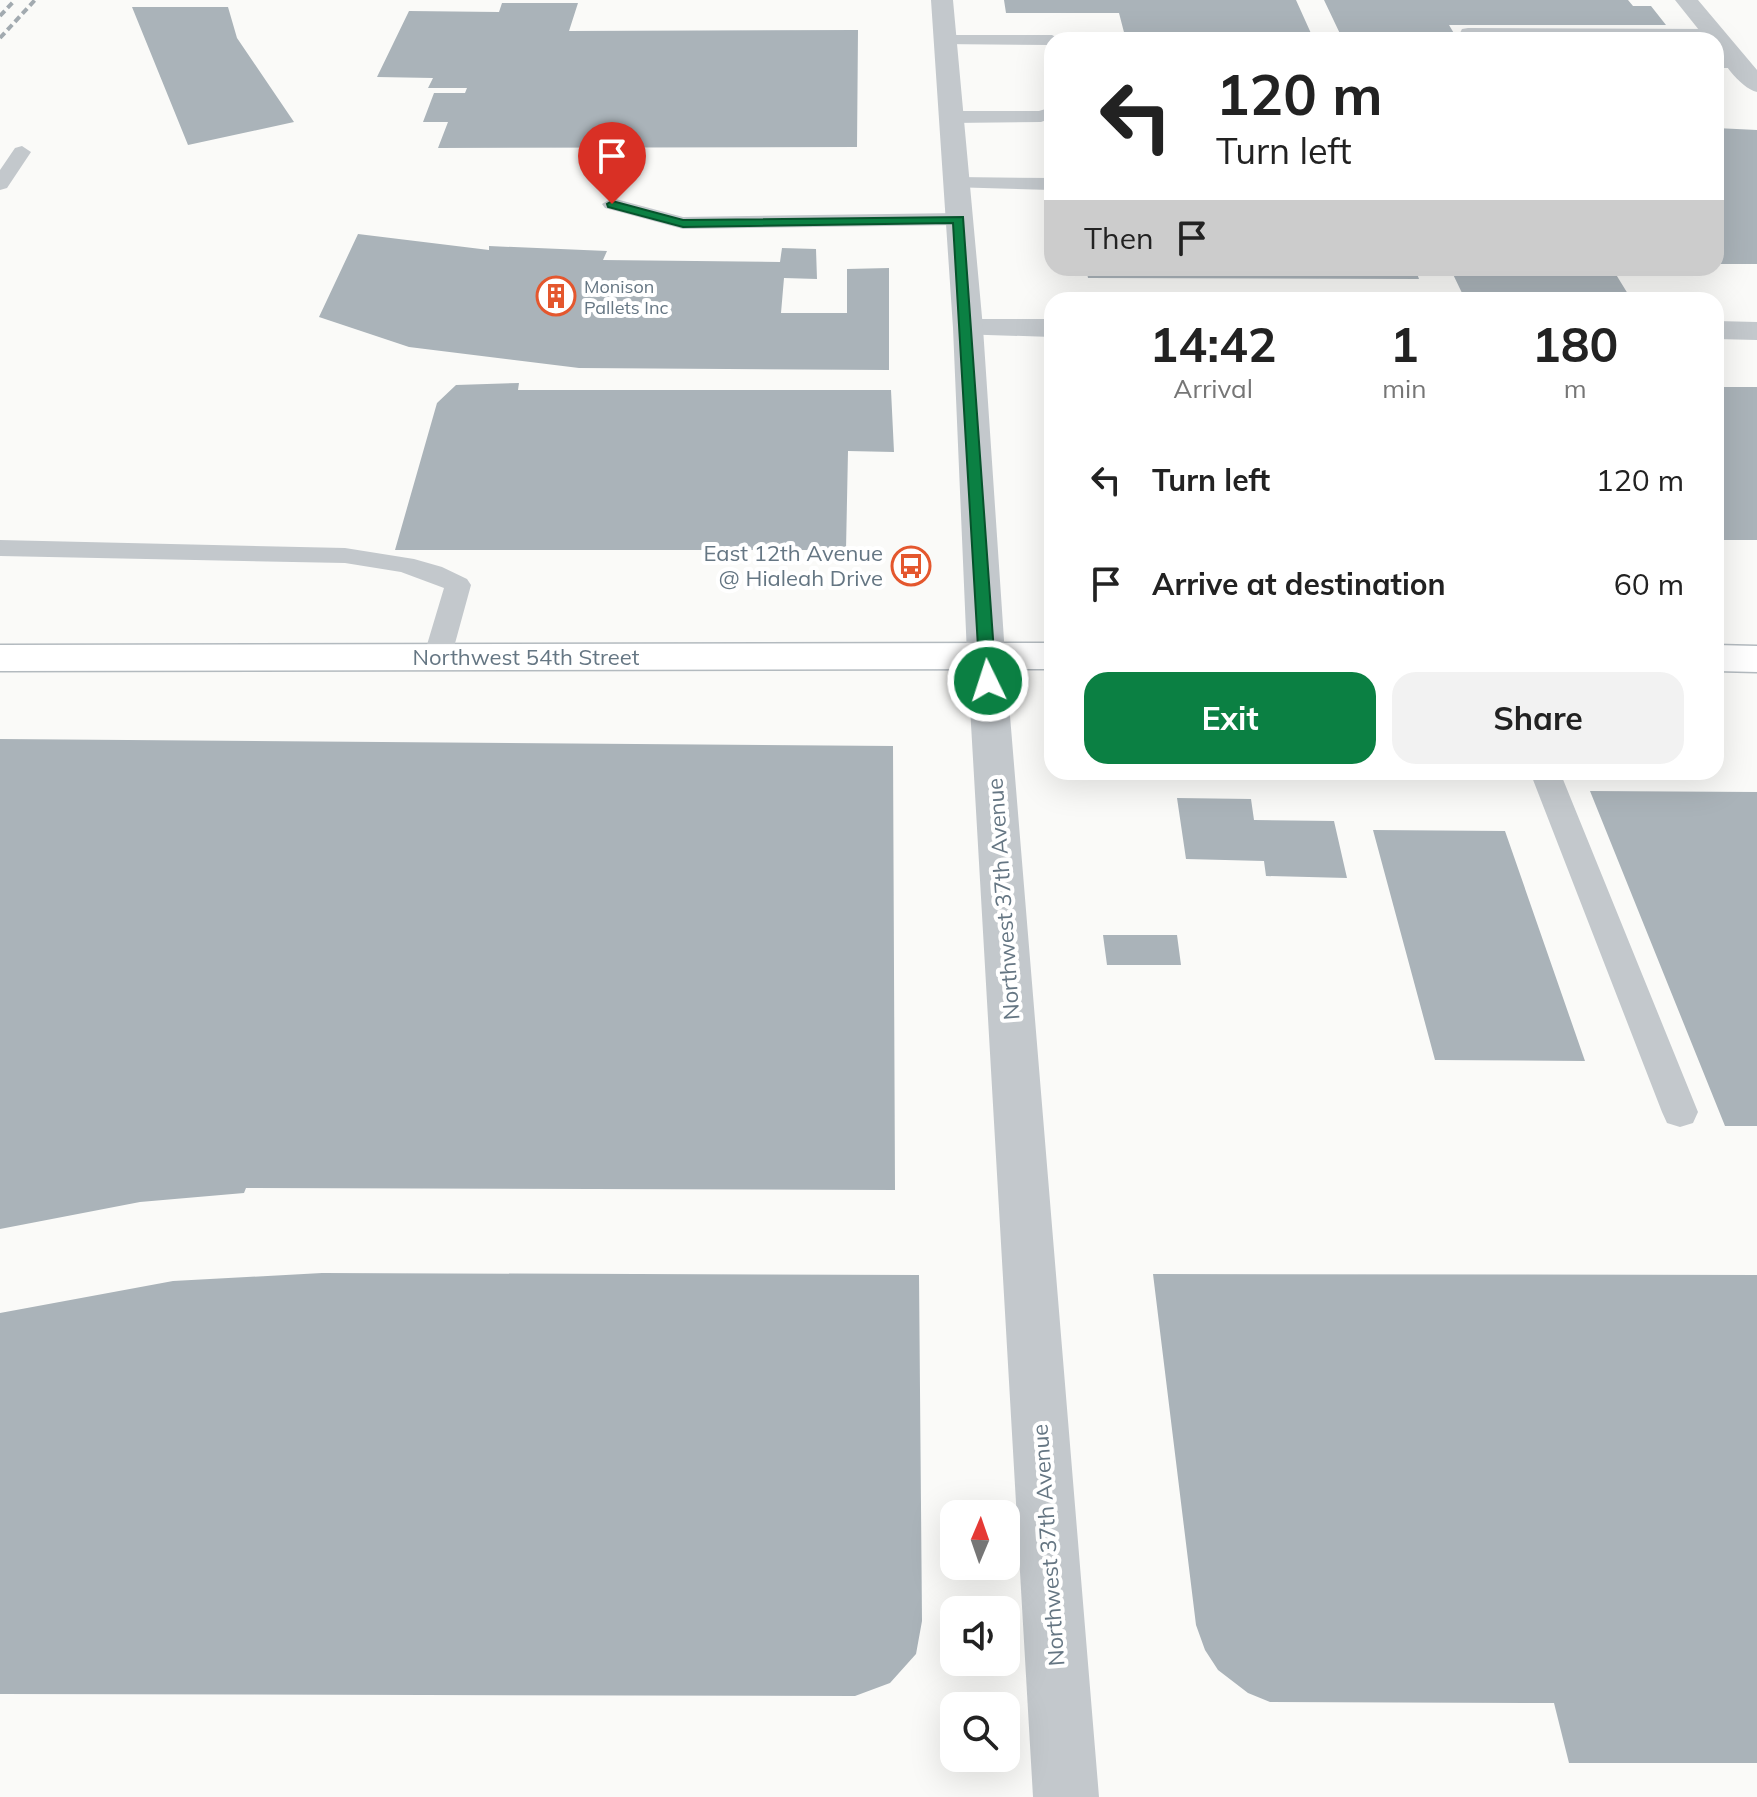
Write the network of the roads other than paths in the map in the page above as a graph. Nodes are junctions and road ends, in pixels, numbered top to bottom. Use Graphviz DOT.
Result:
graph roads {
  1 [pos="942,0"];
  2 [pos="1686,0"];
  3 [pos="1712,32"];
  4 [pos="945,40"];
  5 [pos="1044,40"];
  6 [pos="1728,63"];
  7 [pos="1757,85"];
  8 [pos="1044,115"];
  9 [pos="951,117"];
  10 [pos="22,152"];
  11 [pos="956,183"];
  12 [pos="0,184"];
  13 [pos="1044,184"];
  14 [pos="612,204"];
  15 [pos="959,219"];
  16 [pos="968,328"];
  17 [pos="1044,328"];
  18 [pos="1724,330"];
  19 [pos="1757,331"];
  20 [pos="0,548"];
  21 [pos="986,655"];
  22 [pos="1044,656"];
  23 [pos="0,658"];
  24 [pos="437,658"];
  25 [pos="1724,658"];
  26 [pos="1757,659"];
  27 [pos="1548,780"];
  28 [pos="1680,1112"];
  29 [pos="1066,1797"];
  1 -- 4 [label="street, Northwest 37th Avenue"];
  2 -- 3 [label="street"];
  4 -- 5 [label="lane"];
  4 -- 9 [label="street, Northwest 37th Avenue"];
  6 -- 7 [label="street"];
  8 -- 9 [label="lane"];
  9 -- 11 [label="street, Northwest 37th Avenue"];
  10 -- 12 [label="lane"];
  11 -- 13 [label="lane"];
  11 -- 15 [label="street, Northwest 37th Avenue"];
  14 -- 15 [label="lane"];
  15 -- 16 [label="street, Northwest 37th Avenue"];
  16 -- 17 [label="street"];
  16 -- 21 [label="street, Northwest 37th Avenue"];
  18 -- 19 [label="street"];
  20 -- 24 [label="lane"];
  21 -- 22 [label="main road, Northwest 54th Street"];
  21 -- 24 [label="main road, Northwest 54th Street"];
  21 -- 29 [label="street, Northwest 37th Avenue"];
  23 -- 24 [label="main road, Northwest 54th Street"];
  25 -- 26 [label="main road"];
  27 -- 28 [label="lane"];
}
